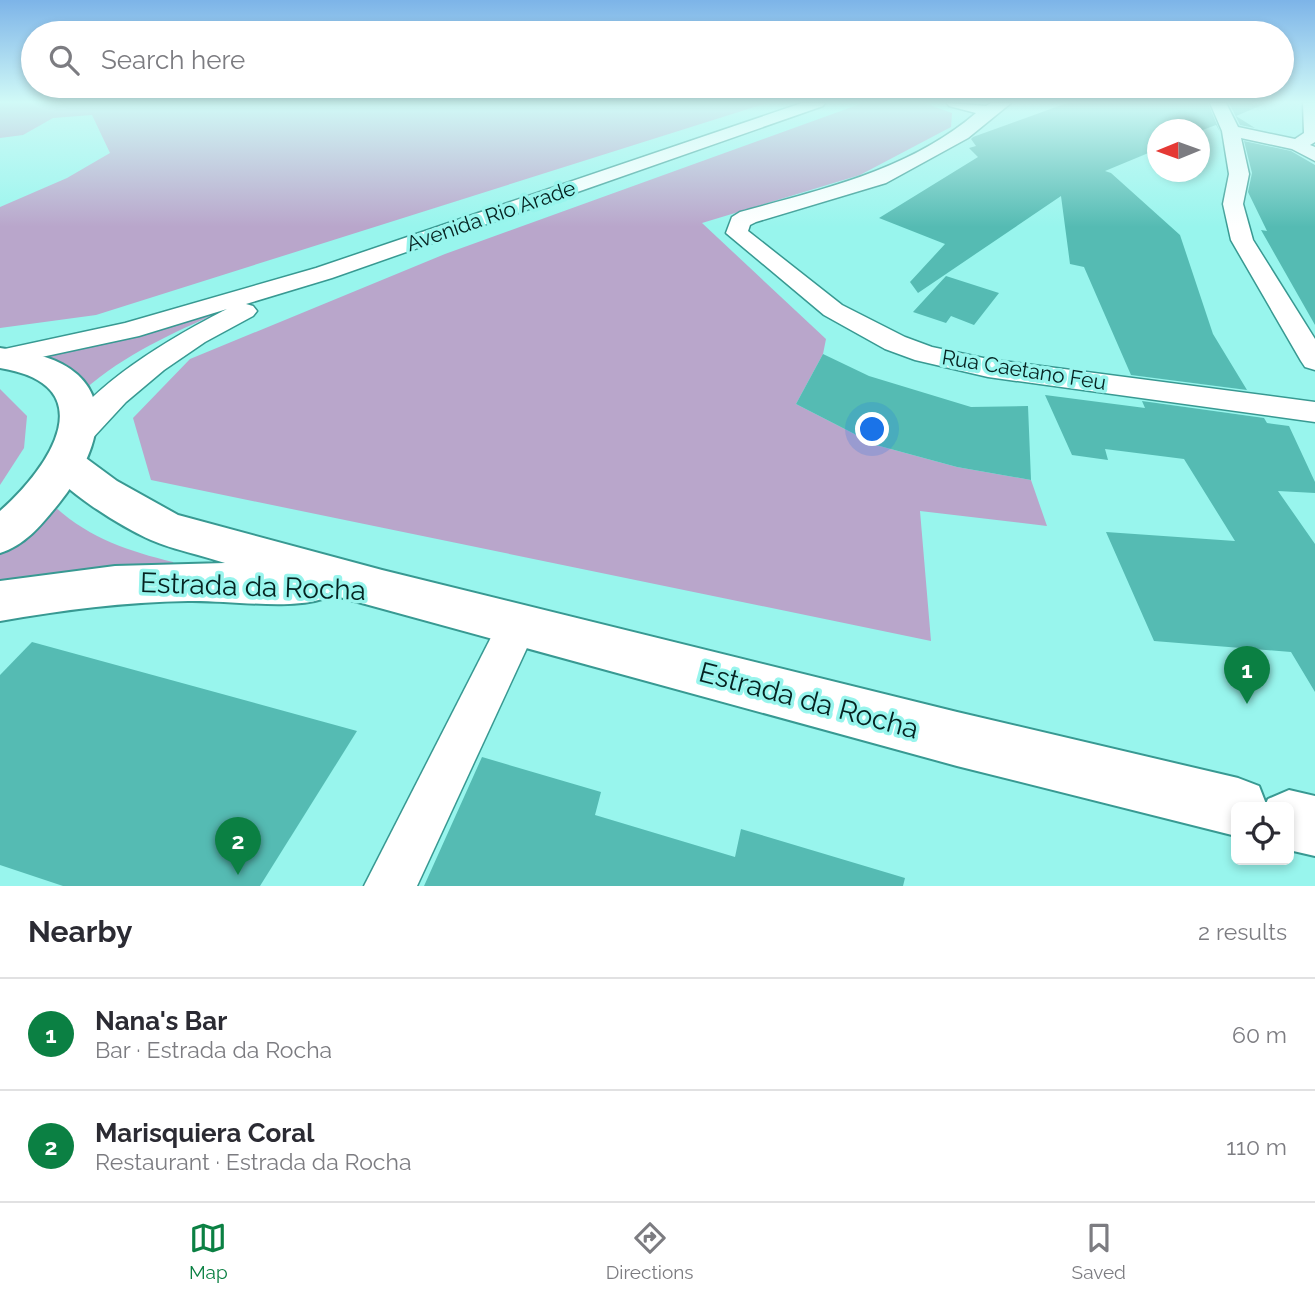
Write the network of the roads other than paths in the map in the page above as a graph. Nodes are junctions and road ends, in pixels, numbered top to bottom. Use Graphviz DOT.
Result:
graph roads {
  1 [pos="697,144"];
  2 [pos="943,144"];
  3 [pos="1233,144"];
  4 [pos="1295,144"];
  5 [pos="1298,145"];
  6 [pos="1315,155"];
  7 [pos="324,273"];
  8 [pos="0,358"];
  9 [pos="1315,361"];
  10 [pos="1315,411"];
  11 [pos="72,449"];
  12 [pos="0,536"];
  13 [pos="382,590"];
  14 [pos="0,601"];
  15 [pos="518,624"];
  16 [pos="1231,805"];
  17 [pos="1294,821"];
  18 [pos="1315,826"];
  19 [pos="390,886"];
  1 -- 7 [label="street, Avenida Rio Arade"];
  2 -- 10 [label="street, Rua Caetano Feu"];
  3 -- 9 [label="street"];
  4 -- 5 [label="street"];
  5 -- 6 [label="street"];
  7 -- 8 [label="street"];
  7 -- 11 [label="street"];
  8 -- 11 [label="street"];
  11 -- 12 [label="street"];
  11 -- 13 [label="street, Estrada da Rocha"];
  13 -- 14 [label="street, Estrada da Rocha"];
  13 -- 15 [label="street, Estrada da Rocha"];
  15 -- 16 [label="street, Estrada da Rocha"];
  15 -- 19 [label="street"];
  17 -- 18 [label="street"];
}
